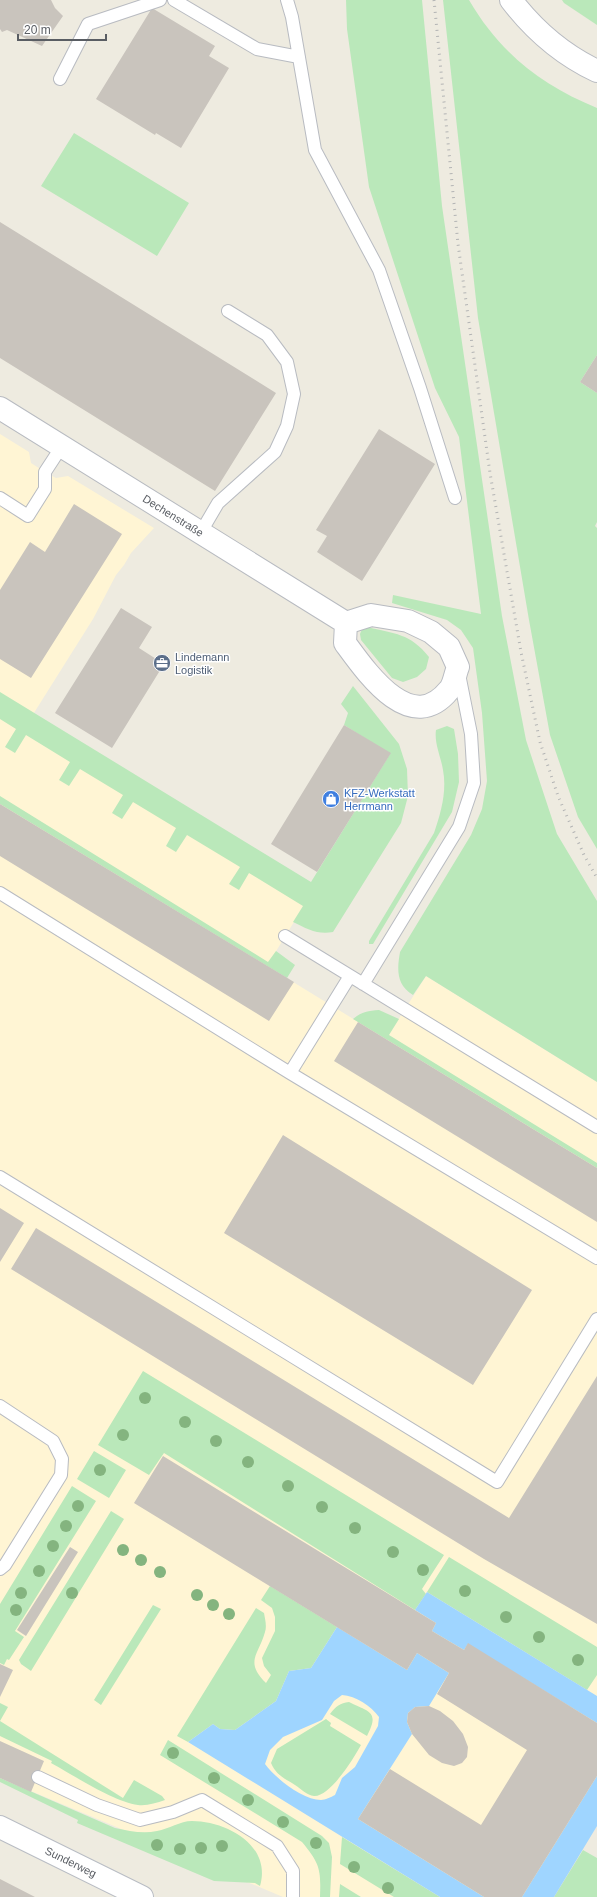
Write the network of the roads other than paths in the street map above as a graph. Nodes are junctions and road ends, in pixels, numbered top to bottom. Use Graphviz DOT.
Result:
graph roads {
  1 [pos="160,0"];
  2 [pos="174,0"];
  3 [pos="287,0"];
  4 [pos="511,0"];
  5 [pos="299,57"];
  6 [pos="597,71"];
  7 [pos="60,79"];
  8 [pos="228,311"];
  9 [pos="0,408"];
  10 [pos="62,446"];
  11 [pos="0,498"];
  12 [pos="455,498"];
  13 [pos="202,532"];
  14 [pos="346,623"];
  15 [pos="458,667"];
  16 [pos="0,893"];
  17 [pos="285,936"];
  18 [pos="350,976"];
  19 [pos="363,984"];
  20 [pos="290,1073"];
  21 [pos="597,1127"];
  22 [pos="0,1177"];
  23 [pos="597,1258"];
  24 [pos="597,1319"];
  25 [pos="0,1406"];
  26 [pos="0,1569"];
  27 [pos="38,1777"];
  28 [pos="0,1827"];
  29 [pos="142,1897"];
  30 [pos="293,1897"];
  1 -- 7 [label="lane"];
  2 -- 5 [label="lane"];
  3 -- 5 [label="lane"];
  4 -- 6 [label="street"];
  5 -- 12 [label="lane"];
  8 -- 13 [label="lane"];
  9 -- 10 [label="street, Dechenstraße"];
  10 -- 11 [label="lane"];
  10 -- 13 [label="street, Dechenstraße"];
  13 -- 14 [label="street, Dechenstraße"];
  14 -- 15 [label="street"];
  14 -- 15 [label="street"];
  15 -- 19 [label="lane"];
  16 -- 20 [label="lane"];
  17 -- 18 [label="lane"];
  18 -- 19 [label="lane"];
  18 -- 20 [label="lane"];
  19 -- 21 [label="lane"];
  20 -- 23 [label="lane"];
  22 -- 24 [label="lane"];
  25 -- 26 [label="lane"];
  27 -- 30 [label="lane"];
  28 -- 29 [label="street, Sunderweg"];
}
